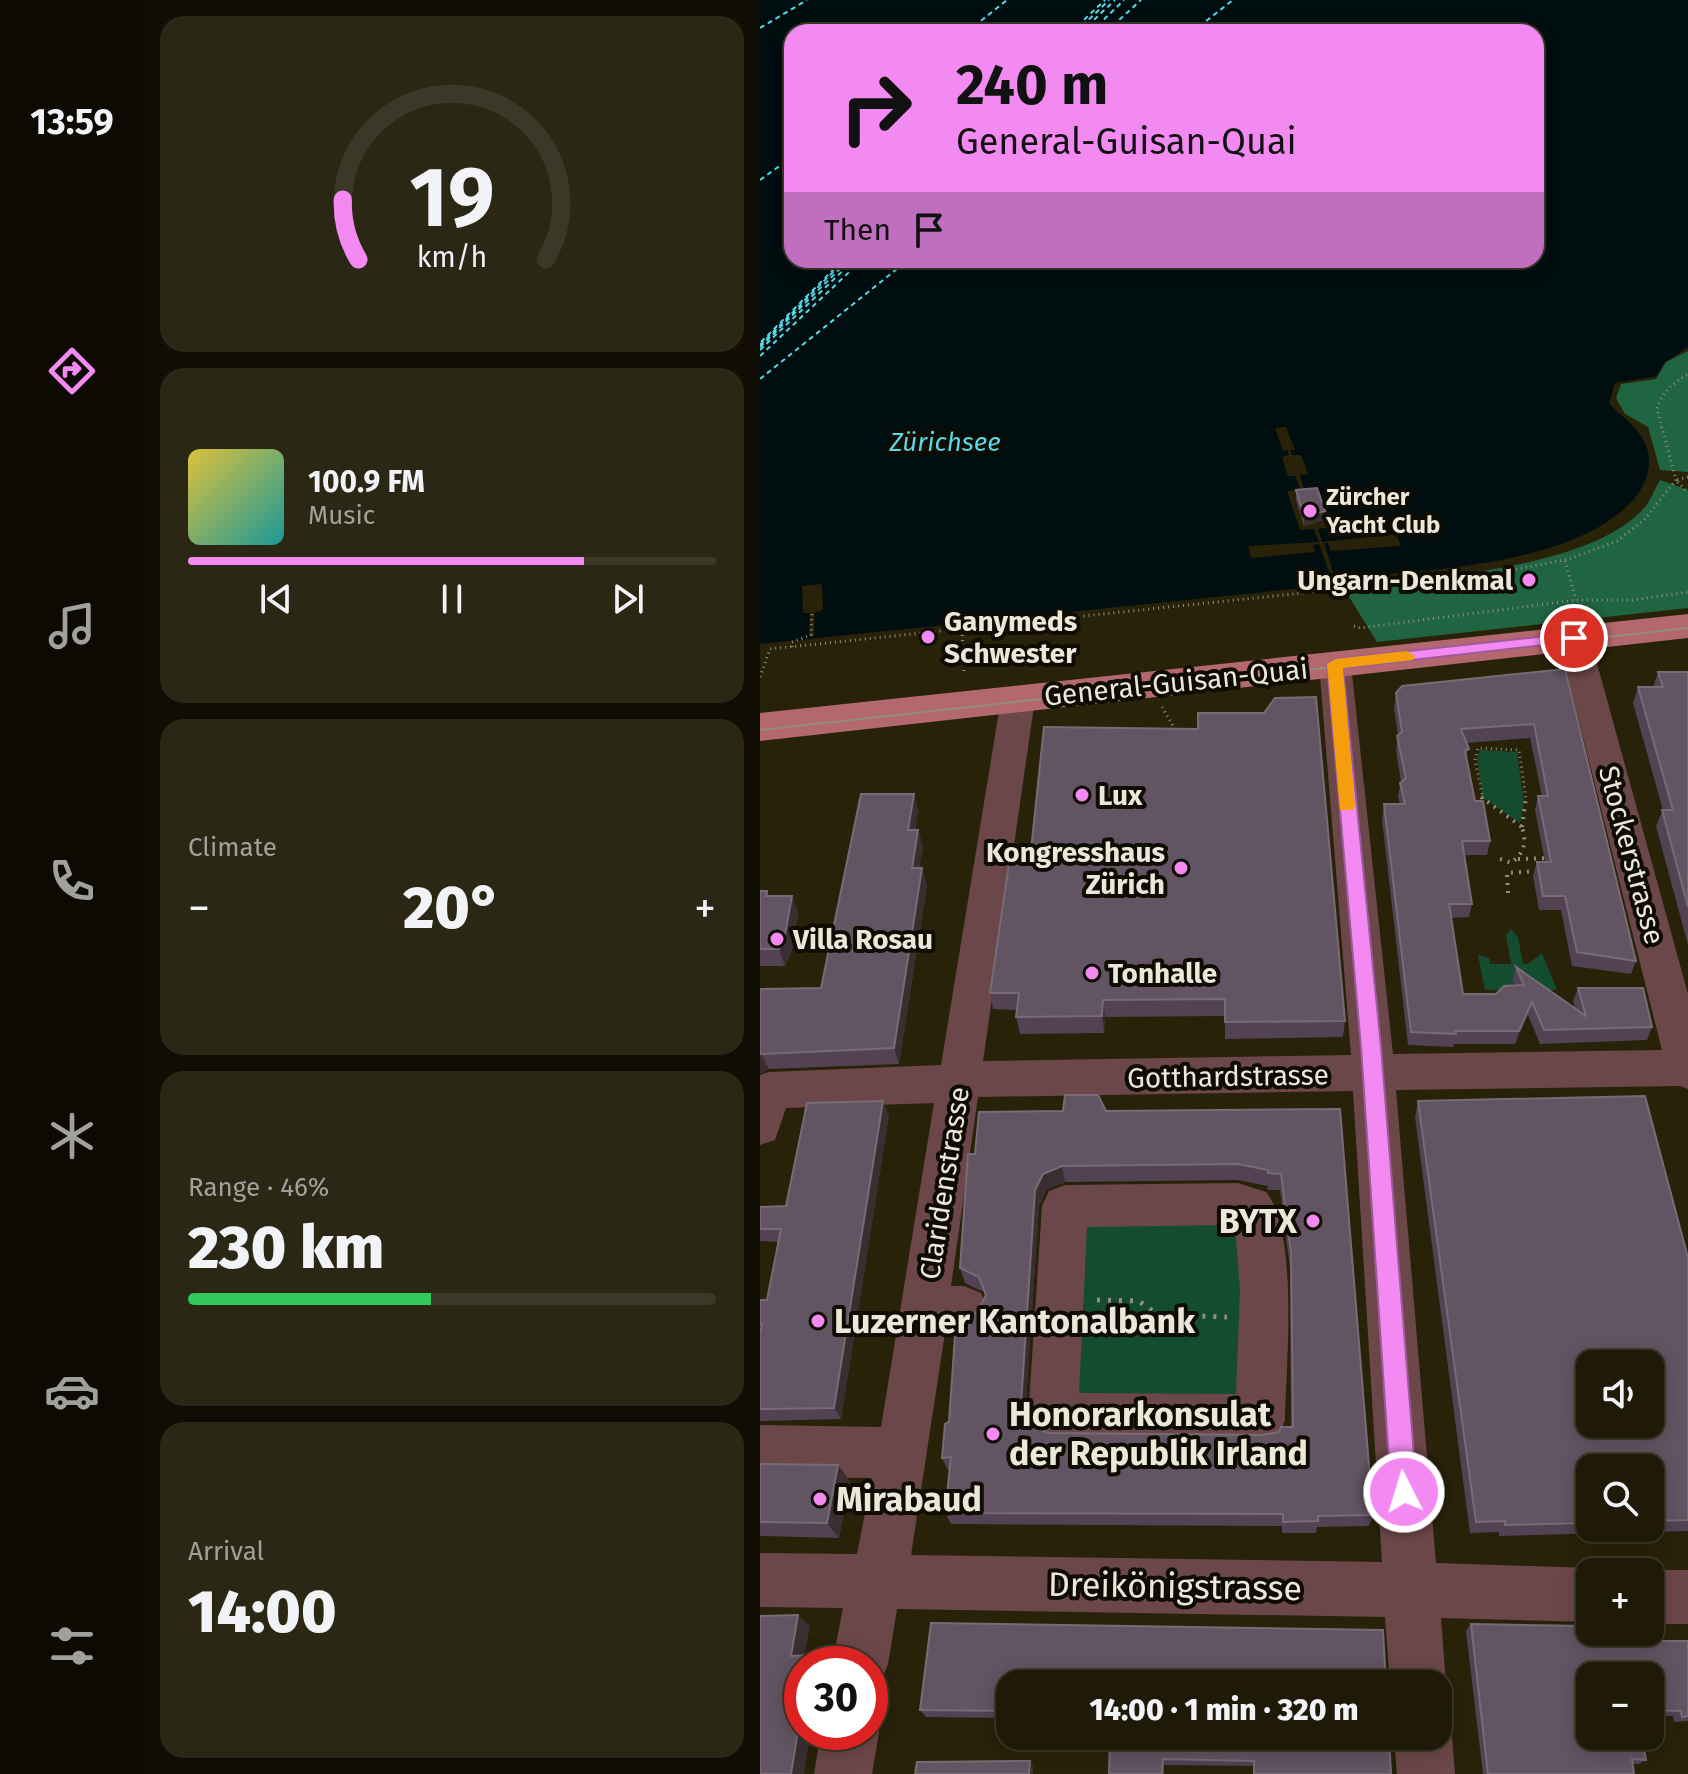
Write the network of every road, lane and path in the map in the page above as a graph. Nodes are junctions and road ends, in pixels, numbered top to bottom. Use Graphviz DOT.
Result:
graph roads {
  1 [pos="1688,374"];
  2 [pos="1688,477"];
  3 [pos="1676,480"];
  4 [pos="1688,493"];
  5 [pos="1565,561"];
  6 [pos="1688,592"];
  7 [pos="1576,600"];
  8 [pos="812,612"];
  9 [pos="1354,626"];
  10 [pos="1688,626"];
  11 [pos="962,630"];
  12 [pos="1574,638"];
  13 [pos="792,647"];
  14 [pos="1335,664"];
  15 [pos="964,671"];
  16 [pos="760,677"];
  17 [pos="1018,699"];
  18 [pos="1167,715"];
  19 [pos="760,727"];
  20 [pos="1177,734"];
  21 [pos="1522,827"];
  22 [pos="1560,857"];
  23 [pos="1500,859"];
  24 [pos="1518,859"];
  25 [pos="1549,871"];
  26 [pos="1508,893"];
  27 [pos="1688,1069"];
  28 [pos="1372,1073"];
  29 [pos="961,1080"];
  30 [pos="760,1126"];
  31 [pos="1054,1305"];
  32 [pos="1262,1318"];
  33 [pos="760,1451"];
  34 [pos="903,1453"];
  35 [pos="760,1580"];
  36 [pos="878,1581"];
  37 [pos="1411,1591"];
  38 [pos="1576,1595"];
  39 [pos="1664,1597"];
  40 [pos="1688,1597"];
  41 [pos="864,1646"];
  42 [pos="1417,1670"];
  43 [pos="847,1750"];
  44 [pos="1424,1750"];
  45 [pos="843,1774"];
  46 [pos="1426,1774"];
  1 -- 3 [label="path"];
  2 -- 3 [label="path"];
  3 -- 4 [label="path"];
  3 -- 5 [label="path"];
  5 -- 7 [label="path"];
  5 -- 11 [label="path"];
  6 -- 7 [label="path"];
  7 -- 9 [label="path"];
  8 -- 13 [label="path"];
  10 -- 12 [label="main road, General-Guisan-Quai"];
  11 -- 13 [label="path"];
  11 -- 15 [label="path"];
  12 -- 14 [label="main road, General-Guisan-Quai"];
  12 -- 27 [label="street, Stockerstrasse"];
  13 -- 16 [label="path"];
  14 -- 17 [label="main road, General-Guisan-Quai"];
  14 -- 28 [label="street"];
  17 -- 19 [label="main road, General-Guisan-Quai"];
  17 -- 29 [label="street, Claridenstrasse"];
  18 -- 20 [label="path"];
  21 -- 21 [label="path"];
  21 -- 24 [label="path"];
  22 -- 24 [label="path"];
  23 -- 24 [label="path"];
  25 -- 26 [label="path"];
  27 -- 28 [label="street, Gotthardstrasse"];
  28 -- 29 [label="street, Gotthardstrasse"];
  28 -- 37 [label="street"];
  29 -- 30 [label="street, Gotthardstrasse"];
  29 -- 34 [label="street, Claridenstrasse"];
  31 -- 32 [label="path"];
  31 -- 32 [label="street"];
  31 -- 32 [label="street"];
  33 -- 34 [label="street"];
  34 -- 36 [label="street, Claridenstrasse"];
  35 -- 36 [label="street, Dreikönigstrasse"];
  36 -- 37 [label="street, Dreikönigstrasse"];
  36 -- 41 [label="street, Claridenstrasse"];
  37 -- 38 [label="street, Dreikönigstrasse"];
  37 -- 42 [label="street"];
  39 -- 40 [label="street"];
  43 -- 45 [label="street"];
  44 -- 46 [label="street"];
}
